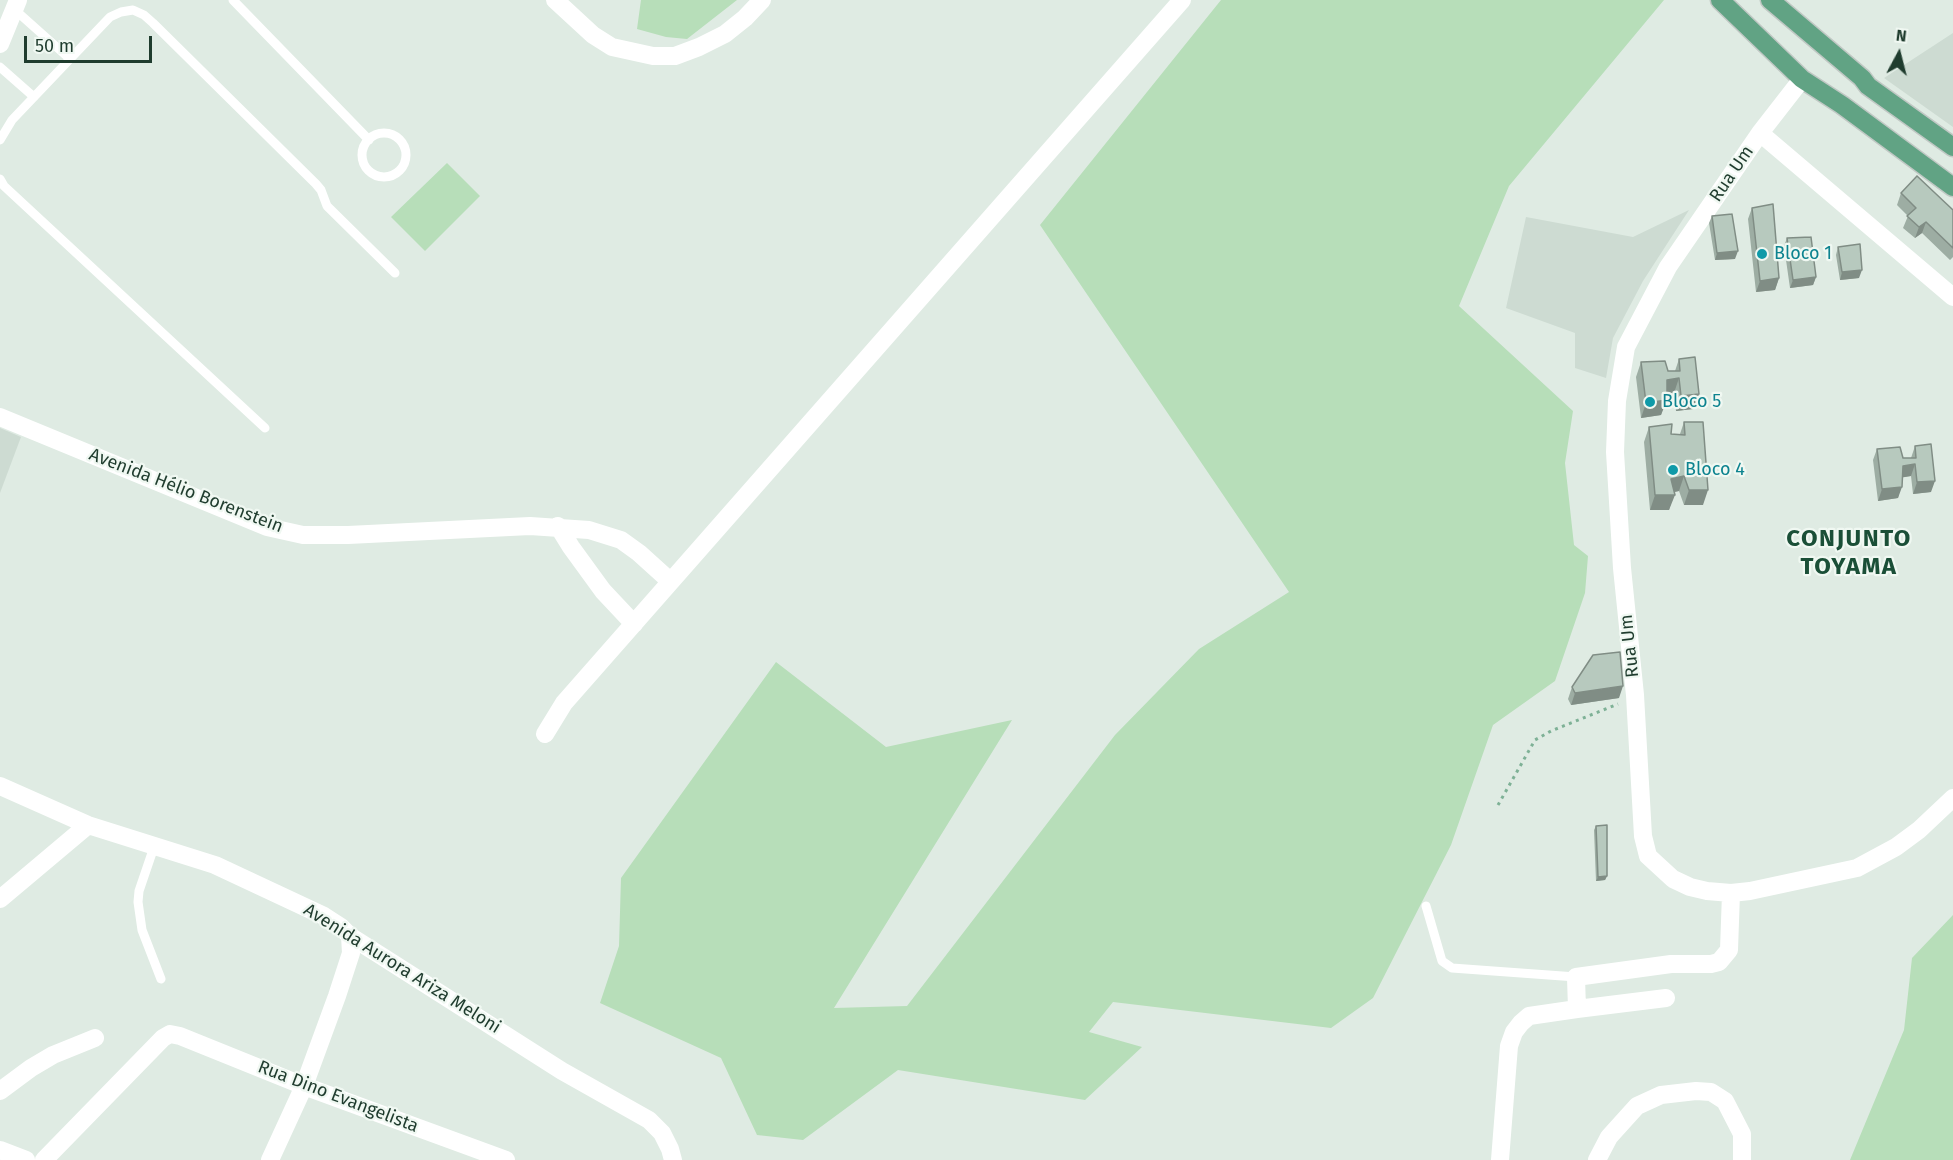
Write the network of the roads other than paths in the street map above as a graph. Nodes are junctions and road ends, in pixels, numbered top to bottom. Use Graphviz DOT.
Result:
graph roads {
  1 [pos="233,0"];
  2 [pos="555,0"];
  3 [pos="762,0"];
  4 [pos="1182,0"];
  5 [pos="1719,0"];
  6 [pos="1770,0"];
  7 [pos="16,4"];
  8 [pos="0,43"];
  9 [pos="70,59"];
  10 [pos="0,67"];
  11 [pos="1802,79"];
  12 [pos="34,97"];
  13 [pos="1760,133"];
  14 [pos="0,140"];
  15 [pos="369,140"];
  16 [pos="1953,147"];
  17 [pos="0,179"];
  18 [pos="1953,187"];
  19 [pos="395,273"];
  20 [pos="1953,297"];
  21 [pos="0,417"];
  22 [pos="265,428"];
  23 [pos="558,526"];
  24 [pos="670,581"];
  25 [pos="634,624"];
  26 [pos="545,734"];
  27 [pos="0,786"];
  28 [pos="1953,798"];
  29 [pos="88,825"];
  30 [pos="154,847"];
  31 [pos="1731,893"];
  32 [pos="0,899"];
  33 [pos="1426,906"];
  34 [pos="350,936"];
  35 [pos="1576,976"];
  36 [pos="161,979"];
  37 [pos="1666,998"];
  38 [pos="1577,1009"];
  39 [pos="95,1038"];
  40 [pos="304,1086"];
  41 [pos="0,1091"];
  42 [pos="0,1150"];
  43 [pos="26,1160"];
  44 [pos="44,1160"];
  45 [pos="270,1160"];
  46 [pos="506,1160"];
  47 [pos="672,1160"];
  48 [pos="1500,1160"];
  49 [pos="1597,1160"];
  50 [pos="1742,1160"];
  1 -- 15 [label="lane"];
  2 -- 3 [label="street"];
  4 -- 24 [label="street"];
  5 -- 11 [label="main road"];
  6 -- 16 [label="main road"];
  7 -- 8 [label="street"];
  7 -- 9 [label="lane"];
  9 -- 12 [label="lane"];
  9 -- 19 [label="lane"];
  10 -- 12 [label="lane"];
  11 -- 13 [label="street, Rua Um"];
  11 -- 18 [label="main road"];
  12 -- 14 [label="lane"];
  13 -- 20 [label="street, Rua Um"];
  13 -- 31 [label="street, Rua Um"];
  15 -- 15 [label="lane"];
  17 -- 22 [label="lane"];
  21 -- 23 [label="street, Avenida Hélio Borenstein"];
  23 -- 24 [label="street, Avenida Hélio Borenstein"];
  23 -- 25 [label="street"];
  24 -- 25 [label="street"];
  25 -- 26 [label="street"];
  27 -- 29 [label="street, Avenida Aurora Ariza Meloni"];
  28 -- 31 [label="street, Rua Um"];
  29 -- 30 [label="street, Avenida Aurora Ariza Meloni"];
  29 -- 32 [label="street"];
  30 -- 34 [label="street, Avenida Aurora Ariza Meloni"];
  30 -- 36 [label="lane"];
  31 -- 35 [label="street"];
  33 -- 35 [label="lane"];
  34 -- 40 [label="street"];
  34 -- 47 [label="street, Avenida Aurora Ariza Meloni"];
  35 -- 38 [label="street"];
  37 -- 38 [label="street"];
  38 -- 48 [label="street"];
  39 -- 41 [label="street"];
  40 -- 44 [label="street, Rua Dino Evangelista"];
  40 -- 45 [label="street"];
  40 -- 46 [label="street, Rua Dino Evangelista"];
  42 -- 43 [label="street"];
  49 -- 50 [label="street"];
}
